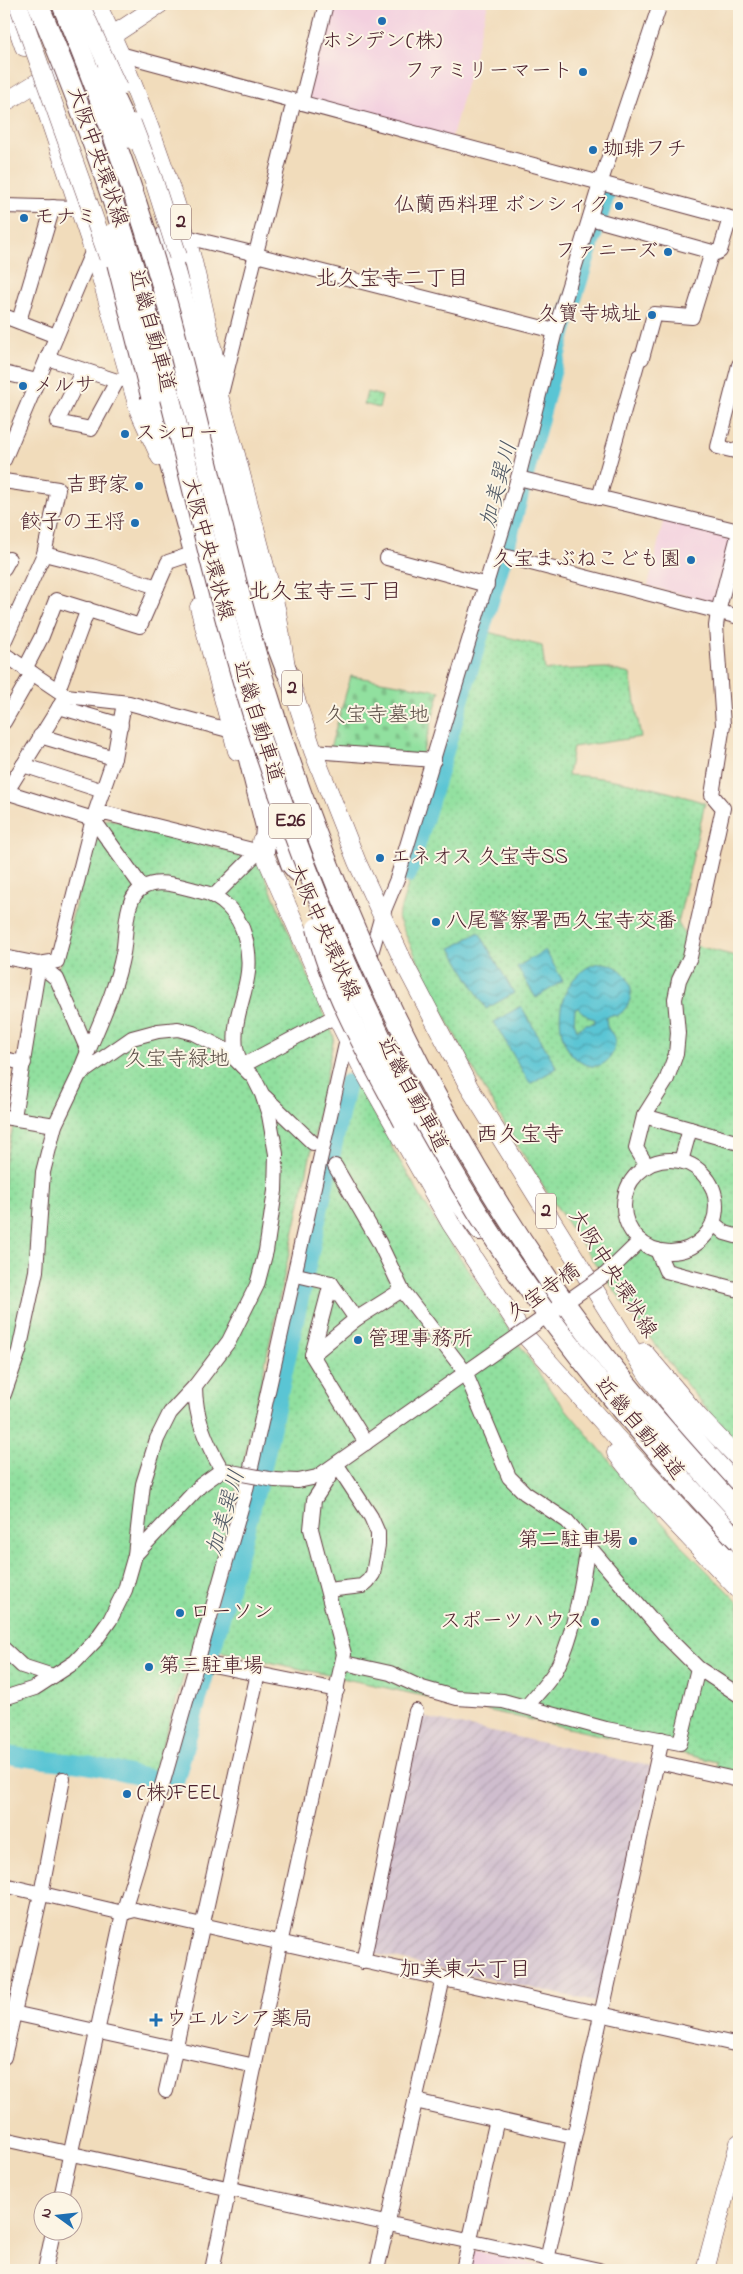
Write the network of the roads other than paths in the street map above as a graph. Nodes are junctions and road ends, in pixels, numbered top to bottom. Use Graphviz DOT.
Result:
graph roads {
  1 [pos="8,4"];
  2 [pos="18,4"];
  3 [pos="38,4"];
  4 [pos="62,4"];
  5 [pos="68,4"];
  6 [pos="80,4"];
  7 [pos="160,4"];
  8 [pos="326,4"];
  9 [pos="660,4"];
  10 [pos="101,7"];
  11 [pos="113,36"];
  12 [pos="55,44"];
  13 [pos="120,54"];
  14 [pos="37,82"];
  15 [pos="294,100"];
  16 [pos="4,103"];
  17 [pos="600,184"];
  18 [pos="4,206"];
  19 [pos="53,207"];
  20 [pos="79,208"];
  21 [pos="596,219"];
  22 [pos="734,221"];
  23 [pos="186,237"];
  24 [pos="94,250"];
  25 [pos="712,252"];
  26 [pos="256,254"];
  27 [pos="4,316"];
  28 [pos="19,321"];
  29 [pos="555,331"];
  30 [pos="56,336"];
  31 [pos="47,358"];
  32 [pos="739,369"];
  33 [pos="83,370"];
  34 [pos="4,374"];
  35 [pos="124,380"];
  36 [pos="37,381"];
  37 [pos="222,390"];
  38 [pos="235,451"];
  39 [pos="739,452"];
  40 [pos="160,457"];
  41 [pos="4,460"];
  42 [pos="522,479"];
  43 [pos="4,481"];
  44 [pos="599,498"];
  45 [pos="739,532"];
  46 [pos="44,554"];
  47 [pos="501,555"];
  48 [pos="186,556"];
  49 [pos="387,558"];
  50 [pos="486,585"];
  51 [pos="157,587"];
  52 [pos="88,609"];
  53 [pos="718,612"];
  54 [pos="739,617"];
  55 [pos="4,642"];
  56 [pos="4,654"];
  57 [pos="29,671"];
  58 [pos="287,672"];
  59 [pos="228,679"];
  60 [pos="61,698"];
  61 [pos="124,703"];
  62 [pos="4,722"];
  63 [pos="121,725"];
  64 [pos="232,731"];
  65 [pos="40,736"];
  66 [pos="313,751"];
  67 [pos="114,758"];
  68 [pos="434,760"];
  69 [pos="23,765"];
  70 [pos="103,790"];
  71 [pos="5,794"];
  72 [pos="94,817"];
  73 [pos="261,853"];
  74 [pos="142,887"];
  75 [pos="214,896"];
  76 [pos="382,915"];
  77 [pos="4,957"];
  78 [pos="39,964"];
  79 [pos="328,1020"];
  80 [pos="347,1038"];
  81 [pos="88,1051"];
  82 [pos="4,1058"];
  83 [pos="24,1063"];
  84 [pos="242,1066"];
  85 [pos="79,1075"];
  86 [pos="262,1094"];
  87 [pos="11,1095"];
  88 [pos="644,1116"];
  89 [pos="9,1117"];
  90 [pos="55,1125"];
  91 [pos="690,1129"];
  92 [pos="313,1143"];
  93 [pos="739,1143"];
  94 [pos="680,1161"];
  95 [pos="335,1166"];
  96 [pos="647,1166"];
  97 [pos="713,1223"];
  98 [pos="739,1236"];
  99 [pos="640,1241"];
  100 [pos="657,1250"];
  101 [pos="300,1276"];
  102 [pos="331,1283"];
  103 [pos="402,1290"];
  104 [pos="739,1290"];
  105 [pos="538,1301"];
  106 [pos="613,1316"];
  107 [pos="356,1319"];
  108 [pos="522,1332"];
  109 [pos="312,1355"];
  110 [pos="465,1372"];
  111 [pos="195,1386"];
  112 [pos="4,1394"];
  113 [pos="366,1443"];
  114 [pos="739,1459"];
  115 [pos="337,1464"];
  116 [pos="226,1471"];
  117 [pos="739,1487"];
  118 [pos="739,1512"];
  119 [pos="739,1542"];
  120 [pos="588,1546"];
  121 [pos="135,1555"];
  122 [pos="739,1570"];
  123 [pos="328,1590"];
  124 [pos="739,1590"];
  125 [pos="4,1649"];
  126 [pos="198,1662"];
  127 [pos="698,1668"];
  128 [pos="341,1671"];
  129 [pos="258,1673"];
  130 [pos="54,1676"];
  131 [pos="337,1690"];
  132 [pos="739,1695"];
  133 [pos="4,1698"];
  134 [pos="527,1706"];
  135 [pos="416,1711"];
  136 [pos="660,1750"];
  137 [pos="63,1779"];
  138 [pos="739,1780"];
  139 [pos="4,1885"];
  140 [pos="41,1894"];
  141 [pos="124,1913"];
  142 [pos="203,1926"];
  143 [pos="280,1944"];
  144 [pos="363,1962"];
  145 [pos="443,1978"];
  146 [pos="9,2012"];
  147 [pos="602,2013"];
  148 [pos="98,2032"];
  149 [pos="739,2045"];
  150 [pos="175,2049"];
  151 [pos="4,2056"];
  152 [pos="255,2066"];
  153 [pos="166,2091"];
  154 [pos="415,2101"];
  155 [pos="497,2119"];
  156 [pos="573,2136"];
  157 [pos="4,2139"];
  158 [pos="739,2143"];
  159 [pos="70,2154"];
  160 [pos="230,2189"];
  161 [pos="62,2192"];
  162 [pos="387,2224"];
  163 [pos="51,2242"];
  164 [pos="469,2242"];
  165 [pos="546,2260"];
  166 [pos="45,2270"];
  167 [pos="212,2270"];
  168 [pos="377,2270"];
  169 [pos="463,2270"];
  170 [pos="599,2270"];
  171 [pos="705,2270"];
  1 -- 14 [label="main road"];
  2 -- 40 [label="main road, 大阪中央環状線, bridge"];
  3 -- 12 [label="highway, 近畿自動車道 / E26, bridge"];
  4 -- 118 [label="highway, 近畿自動車道 / E26, bridge"];
  5 -- 58 [label="highway, bridge"];
  6 -- 38 [label="main road, 大阪中央環状線 / 2, bridge"];
  7 -- 11 [label="main road"];
  8 -- 15 [label="street"];
  9 -- 17 [label="street"];
  10 -- 11 [label="main road, 2"];
  11 -- 13 [label="main road, 2"];
  11 -- 14 [label="main road"];
  12 -- 59 [label="highway, bridge"];
  12 -- 105 [label="highway, 近畿自動車道 / E26, bridge"];
  13 -- 15 [label="street"];
  13 -- 23 [label="main road, 2"];
  14 -- 16 [label="main road"];
  14 -- 20 [label="main road"];
  15 -- 17 [label="street"];
  15 -- 26 [label="street"];
  17 -- 21 [label="street"];
  17 -- 22 [label="street"];
  18 -- 19 [label="street"];
  19 -- 20 [label="street"];
  19 -- 28 [label="street"];
  20 -- 24 [label="main road"];
  21 -- 25 [label="street"];
  21 -- 29 [label="street"];
  22 -- 25 [label="street"];
  23 -- 26 [label="street"];
  23 -- 37 [label="main road, 2"];
  24 -- 30 [label="street"];
  24 -- 35 [label="main road"];
  25 -- 44 [label="street"];
  26 -- 29 [label="street"];
  26 -- 37 [label="street"];
  27 -- 28 [label="street"];
  28 -- 30 [label="street"];
  29 -- 42 [label="street"];
  30 -- 31 [label="street"];
  31 -- 33 [label="street"];
  31 -- 36 [label="street"];
  32 -- 39 [label="street"];
  33 -- 35 [label="street"];
  33 -- 35 [label="street"];
  34 -- 36 [label="street"];
  35 -- 40 [label="main road"];
  36 -- 41 [label="street"];
  37 -- 38 [label="main road, 2"];
  38 -- 58 [label="main road, 大阪中央環状線 / 2"];
  40 -- 48 [label="main road, 大阪中央環状線"];
  42 -- 44 [label="street"];
  42 -- 47 [label="street"];
  43 -- 46 [label="street"];
  44 -- 45 [label="street"];
  45 -- 53 [label="street"];
  46 -- 51 [label="street"];
  46 -- 55 [label="street"];
  47 -- 50 [label="street"];
  47 -- 53 [label="street"];
  48 -- 51 [label="street"];
  48 -- 64 [label="main road, 大阪中央環状線"];
  49 -- 50 [label="street"];
  50 -- 68 [label="street"];
  51 -- 52 [label="street"];
  52 -- 57 [label="street"];
  52 -- 60 [label="street"];
  53 -- 54 [label="street"];
  53 -- 88 [label="street"];
  56 -- 57 [label="street"];
  57 -- 60 [label="street"];
  57 -- 62 [label="street"];
  58 -- 66 [label="main road, 大阪中央環状線 / 2"];
  59 -- 73 [label="highway"];
  59 -- 105 [label="highway, bridge"];
  60 -- 61 [label="street"];
  60 -- 63 [label="street"];
  60 -- 65 [label="street"];
  61 -- 63 [label="street"];
  61 -- 64 [label="street"];
  63 -- 67 [label="street"];
  64 -- 73 [label="main road, 大阪中央環状線"];
  65 -- 67 [label="street"];
  65 -- 69 [label="street"];
  66 -- 68 [label="street"];
  66 -- 76 [label="main road, 大阪中央環状線 / 2"];
  67 -- 70 [label="street"];
  68 -- 76 [label="street"];
  69 -- 70 [label="street"];
  69 -- 71 [label="street"];
  70 -- 72 [label="street"];
  71 -- 72 [label="street"];
  72 -- 73 [label="street"];
  72 -- 74 [label="street"];
  72 -- 78 [label="street"];
  73 -- 75 [label="street"];
  73 -- 80 [label="main road, 大阪中央環状線"];
  74 -- 75 [label="street"];
  74 -- 81 [label="street"];
  75 -- 84 [label="street"];
  76 -- 80 [label="street"];
  76 -- 106 [label="main road, 大阪中央環状線 / 2"];
  77 -- 78 [label="street"];
  78 -- 81 [label="street"];
  78 -- 83 [label="street"];
  79 -- 84 [label="street"];
  80 -- 108 [label="main road, 大阪中央環状線"];
  80 -- 126 [label="street"];
  81 -- 85 [label="street"];
  82 -- 83 [label="street"];
  83 -- 87 [label="street"];
  84 -- 85 [label="street"];
  84 -- 86 [label="street"];
  85 -- 90 [label="street"];
  86 -- 92 [label="street"];
  86 -- 111 [label="street"];
  87 -- 89 [label="street"];
  88 -- 91 [label="street"];
  88 -- 96 [label="street"];
  89 -- 90 [label="street"];
  90 -- 112 [label="street"];
  91 -- 93 [label="street"];
  91 -- 94 [label="street"];
  94 -- 96 [label="street"];
  94 -- 97 [label="street"];
  95 -- 103 [label="street"];
  96 -- 99 [label="street"];
  97 -- 98 [label="street"];
  97 -- 100 [label="street"];
  99 -- 100 [label="street"];
  99 -- 110 [label="street, 久宝寺橋, bridge"];
  100 -- 104 [label="street"];
  101 -- 102 [label="street"];
  102 -- 107 [label="street"];
  102 -- 109 [label="street"];
  103 -- 107 [label="street"];
  103 -- 110 [label="street"];
  105 -- 119 [label="highway, 近畿自動車道 / E26, bridge"];
  106 -- 114 [label="main road, 2"];
  106 -- 117 [label="main road, 大阪中央環状線 / 2"];
  107 -- 109 [label="street"];
  108 -- 122 [label="main road, 大阪中央環状線"];
  108 -- 124 [label="main road"];
  109 -- 113 [label="street"];
  110 -- 113 [label="street, 久宝寺橋"];
  110 -- 120 [label="street"];
  111 -- 116 [label="street"];
  111 -- 121 [label="street"];
  113 -- 115 [label="street, 久宝寺橋"];
  115 -- 116 [label="street, 久宝寺橋, bridge"];
  115 -- 123 [label="street"];
  115 -- 123 [label="street"];
  116 -- 121 [label="street"];
  120 -- 127 [label="street"];
  120 -- 134 [label="street"];
  121 -- 130 [label="street"];
  123 -- 128 [label="street"];
  125 -- 130 [label="street"];
  126 -- 129 [label="street"];
  126 -- 141 [label="street"];
  127 -- 132 [label="street"];
  127 -- 136 [label="street"];
  128 -- 131 [label="street"];
  128 -- 134 [label="street"];
  129 -- 131 [label="street"];
  129 -- 142 [label="street"];
  130 -- 133 [label="street"];
  131 -- 143 [label="street"];
  134 -- 136 [label="street"];
  135 -- 144 [label="street"];
  136 -- 138 [label="street"];
  136 -- 147 [label="street"];
  137 -- 140 [label="street"];
  139 -- 140 [label="street"];
  140 -- 141 [label="street"];
  140 -- 146 [label="street"];
  141 -- 142 [label="street"];
  141 -- 148 [label="street"];
  142 -- 143 [label="street"];
  142 -- 150 [label="street"];
  143 -- 144 [label="street"];
  143 -- 152 [label="street"];
  144 -- 145 [label="street"];
  145 -- 147 [label="street"];
  145 -- 154 [label="street"];
  146 -- 148 [label="street"];
  146 -- 151 [label="street"];
  147 -- 149 [label="street"];
  147 -- 156 [label="street"];
  148 -- 150 [label="street"];
  148 -- 159 [label="street"];
  150 -- 152 [label="street"];
  150 -- 153 [label="street"];
  152 -- 160 [label="street"];
  154 -- 155 [label="street"];
  154 -- 162 [label="street"];
  155 -- 156 [label="street"];
  155 -- 164 [label="street"];
  156 -- 165 [label="street"];
  157 -- 159 [label="street"];
  158 -- 171 [label="main road"];
  159 -- 160 [label="street"];
  159 -- 161 [label="street"];
  160 -- 162 [label="street"];
  160 -- 167 [label="street"];
  162 -- 164 [label="street"];
  162 -- 168 [label="street"];
  163 -- 166 [label="street"];
  164 -- 165 [label="street"];
  164 -- 169 [label="street"];
  165 -- 170 [label="street"];
}
